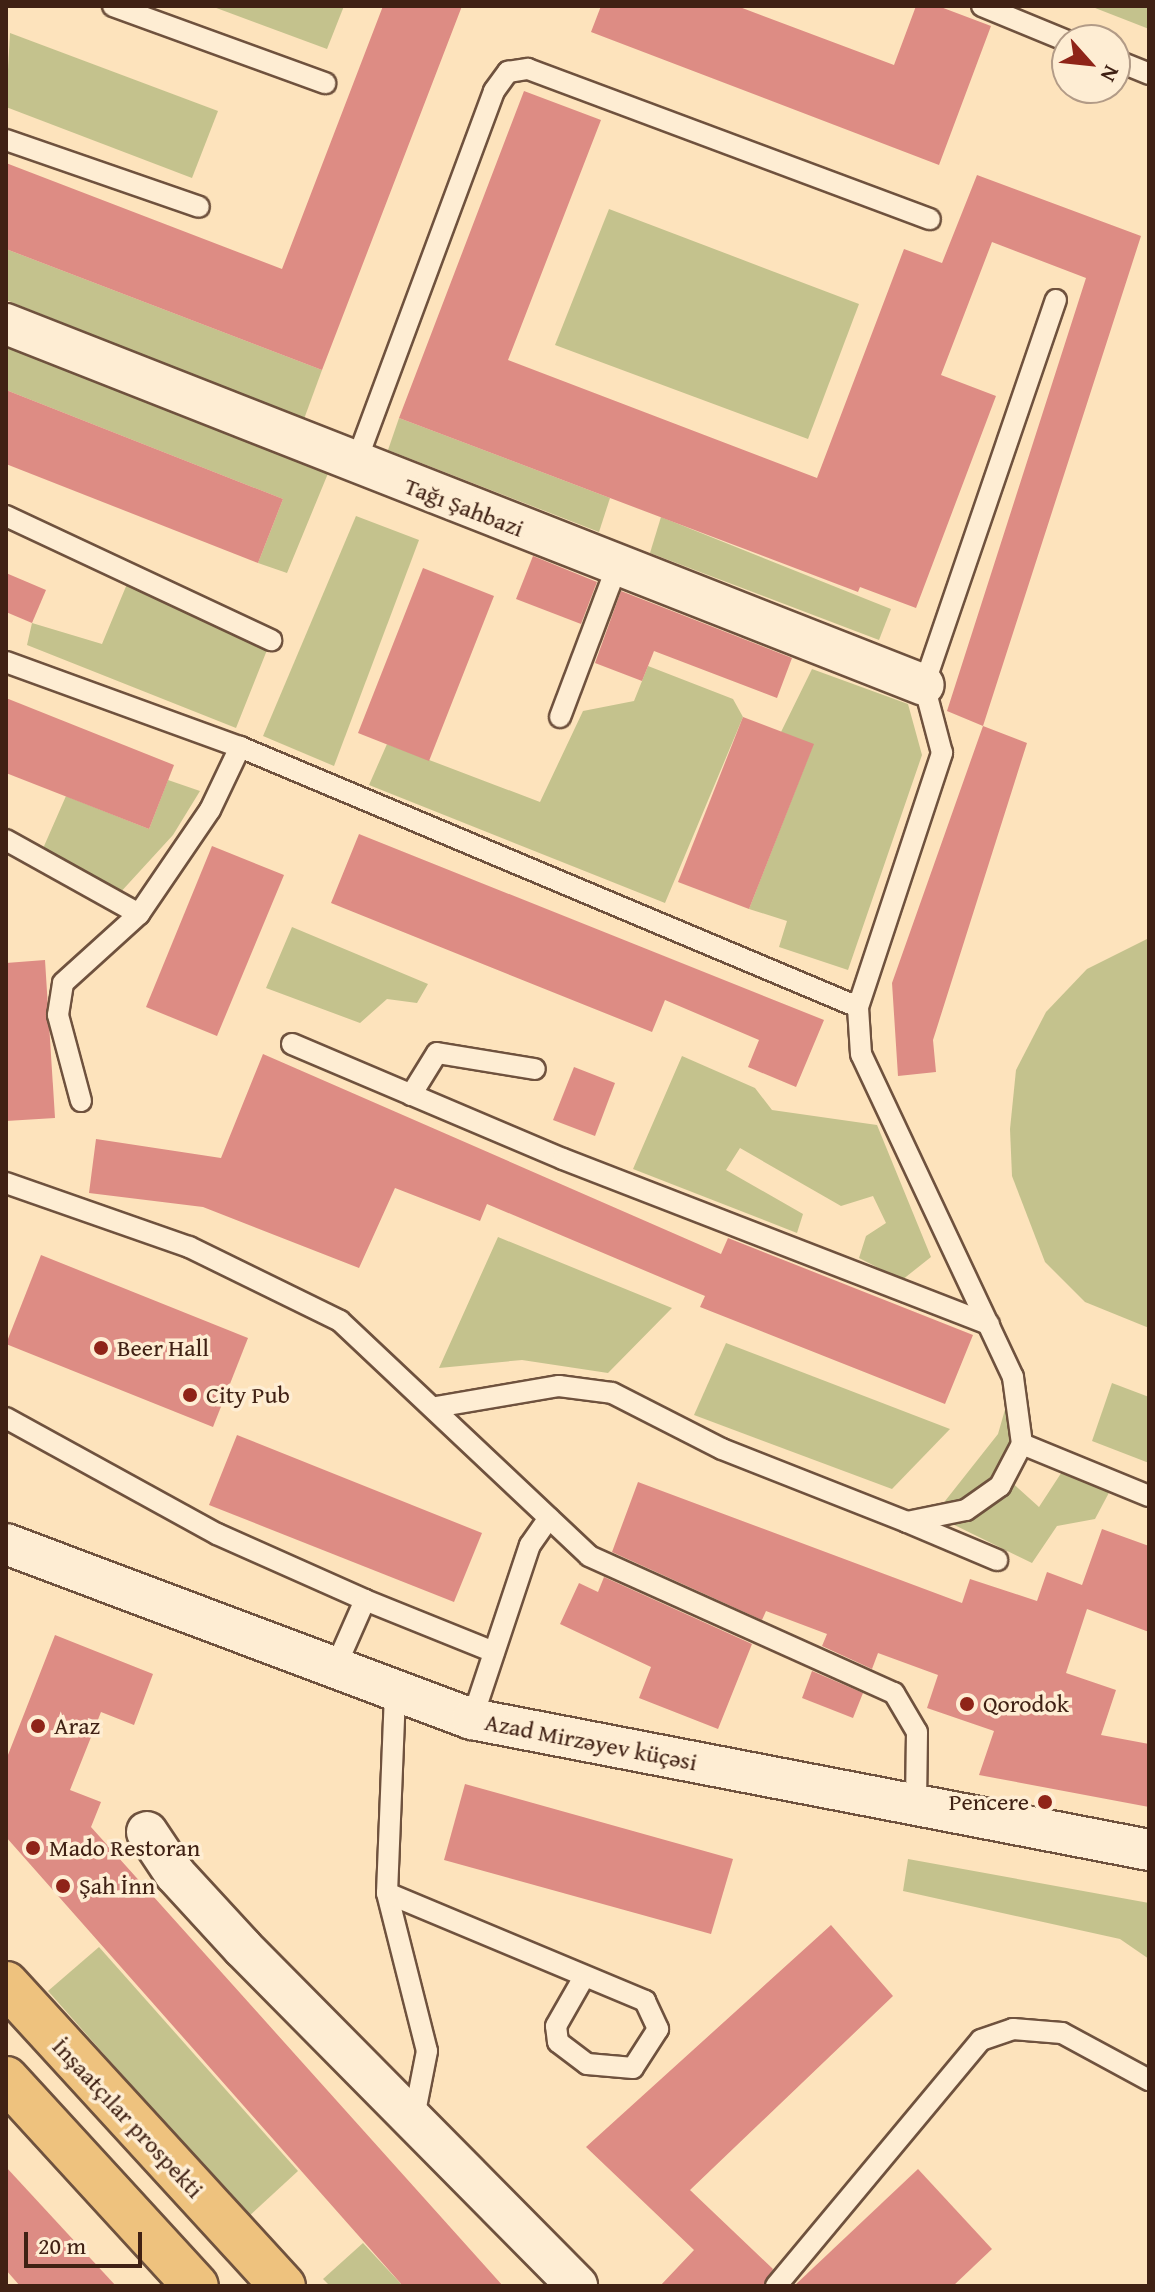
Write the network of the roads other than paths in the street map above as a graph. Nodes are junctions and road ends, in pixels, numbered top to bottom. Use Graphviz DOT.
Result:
graph roads {
  1 [pos="113,6"];
  2 [pos="982,6"];
  3 [pos="1051,34"];
  4 [pos="325,83"];
  5 [pos="6,140"];
  6 [pos="199,207"];
  7 [pos="930,219"];
  8 [pos="1056,300"];
  9 [pos="6,324"];
  10 [pos="355,465"];
  11 [pos="6,516"];
  12 [pos="617,566"];
  13 [pos="271,640"];
  14 [pos="6,662"];
  15 [pos="924,685"];
  16 [pos="560,717"];
  17 [pos="240,747"];
  18 [pos="6,840"];
  19 [pos="139,914"];
  20 [pos="858,1007"];
  21 [pos="292,1044"];
  22 [pos="535,1069"];
  23 [pos="411,1095"];
  24 [pos="81,1101"];
  25 [pos="6,1183"];
  26 [pos="989,1324"];
  27 [pos="436,1407"];
  28 [pos="6,1418"];
  29 [pos="1022,1444"];
  30 [pos="1149,1496"];
  31 [pos="549,1518"];
  32 [pos="907,1522"];
  33 [pos="6,1544"];
  34 [pos="997,1560"];
  35 [pos="53,1562"];
  36 [pos="6,1564"];
  37 [pos="365,1600"];
  38 [pos="494,1652"];
  39 [pos="335,1668"];
  40 [pos="395,1694"];
  41 [pos="472,1719"];
  42 [pos="916,1805"];
  43 [pos="147,1832"];
  44 [pos="1149,1850"];
  45 [pos="387,1893"];
  46 [pos="584,1977"];
  47 [pos="6,1984"];
  48 [pos="6,2079"];
  49 [pos="1149,2080"];
  50 [pos="414,2117"];
  51 [pos="196,2286"];
  52 [pos="283,2286"];
  53 [pos="577,2286"];
  54 [pos="776,2286"];
  1 -- 4 [label="lane"];
  2 -- 3 [label="lane"];
  5 -- 6 [label="lane"];
  7 -- 10 [label="lane"];
  8 -- 15 [label="lane"];
  9 -- 10 [label="street, Tağı Şahbazi"];
  10 -- 12 [label="street, Tağı Şahbazi"];
  11 -- 13 [label="lane"];
  12 -- 15 [label="street, Tağı Şahbazi"];
  12 -- 16 [label="lane"];
  14 -- 17 [label="lane"];
  15 -- 20 [label="lane"];
  17 -- 19 [label="lane"];
  17 -- 20 [label="lane"];
  18 -- 19 [label="lane"];
  19 -- 24 [label="lane"];
  20 -- 26 [label="lane"];
  21 -- 23 [label="lane"];
  22 -- 23 [label="lane"];
  23 -- 26 [label="lane"];
  25 -- 27 [label="lane"];
  26 -- 29 [label="lane"];
  27 -- 31 [label="lane"];
  27 -- 32 [label="lane"];
  28 -- 37 [label="lane"];
  29 -- 30 [label="lane"];
  29 -- 32 [label="lane"];
  31 -- 38 [label="lane"];
  31 -- 42 [label="lane"];
  32 -- 34 [label="lane"];
  33 -- 35 [label="street, Azad Mirzəyev küçəsi"];
  35 -- 36 [label="street"];
  35 -- 39 [label="street, Azad Mirzəyev küçəsi"];
  37 -- 38 [label="lane"];
  37 -- 39 [label="lane"];
  38 -- 41 [label="lane"];
  39 -- 40 [label="street, Azad Mirzəyev küçəsi"];
  40 -- 41 [label="street, Azad Mirzəyev küçəsi"];
  40 -- 45 [label="lane"];
  41 -- 42 [label="street, Azad Mirzəyev küçəsi"];
  42 -- 44 [label="street, Azad Mirzəyev küçəsi"];
  43 -- 50 [label="street"];
  45 -- 46 [label="lane"];
  45 -- 50 [label="lane"];
  46 -- 46 [label="lane"];
  47 -- 52 [label="main road, İnşaatçılar prospekti"];
  48 -- 51 [label="main road"];
  49 -- 54 [label="lane"];
  50 -- 53 [label="street"];
}
